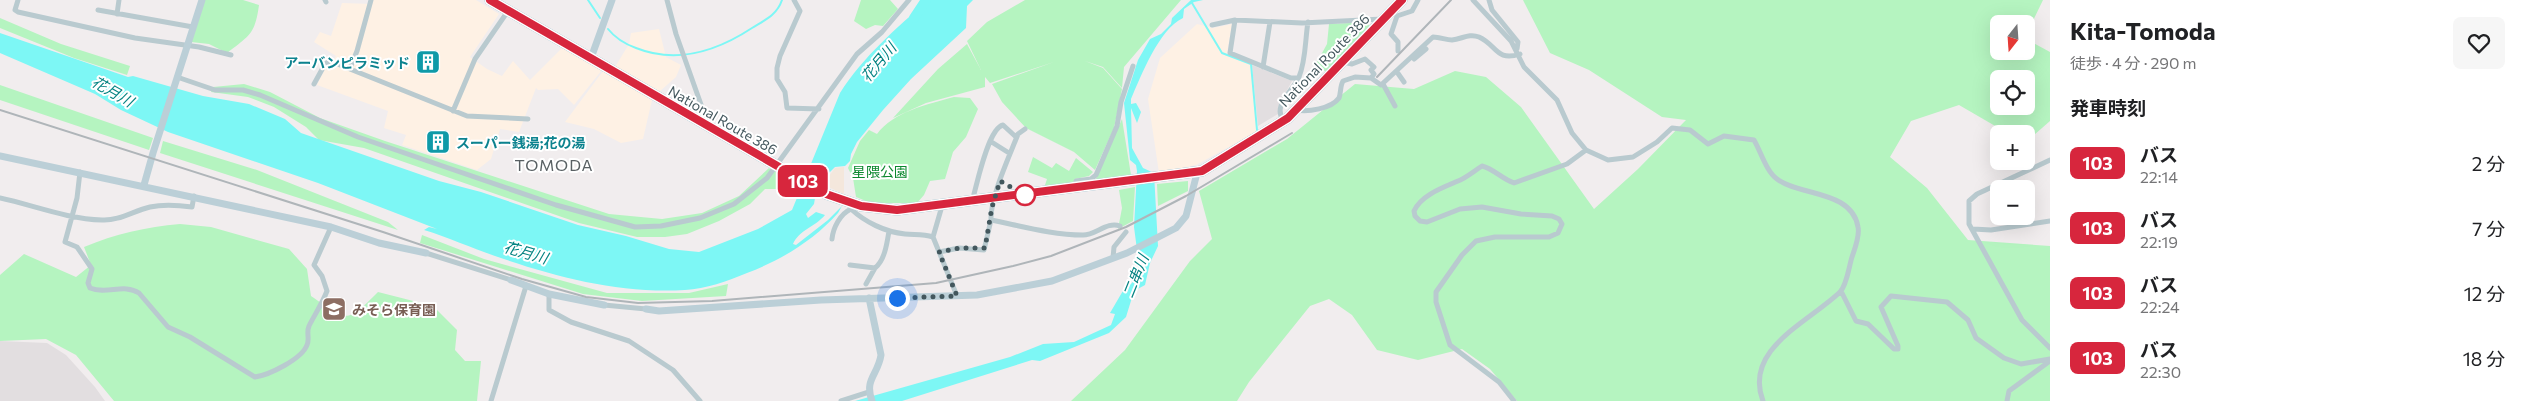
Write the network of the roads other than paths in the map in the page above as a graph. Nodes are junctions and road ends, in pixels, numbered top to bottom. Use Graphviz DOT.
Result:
graph roads {
  1 [pos="18,0"];
  2 [pos="119,0"];
  3 [pos="202,0"];
  4 [pos="371,0"];
  5 [pos="490,0"];
  6 [pos="612,0"];
  7 [pos="668,0"];
  8 [pos="794,0"];
  9 [pos="909,0"];
  10 [pos="1402,0"];
  11 [pos="1418,0"];
  12 [pos="1473,0"];
  13 [pos="1489,0"];
  14 [pos="98,10"];
  15 [pos="508,11"];
  16 [pos="117,14"];
  17 [pos="1384,19"];
  18 [pos="1235,20"];
  19 [pos="1270,22"];
  20 [pos="1308,22"];
  21 [pos="1212,25"];
  22 [pos="193,28"];
  23 [pos="1432,44"];
  24 [pos="188,45"];
  25 [pos="1425,47"];
  26 [pos="1398,51"];
  27 [pos="1518,52"];
  28 [pos="231,55"];
  29 [pos="591,58"];
  30 [pos="1343,62"];
  31 [pos="1133,66"];
  32 [pos="1264,67"];
  33 [pos="350,68"];
  34 [pos="1397,72"];
  35 [pos="177,78"];
  36 [pos="1299,78"];
  37 [pos="1371,78"];
  38 [pos="1404,82"];
  39 [pos="314,84"];
  40 [pos="1383,84"];
  41 [pos="1395,106"];
  42 [pos="819,109"];
  43 [pos="1295,110"];
  44 [pos="453,111"];
  45 [pos="528,119"];
  46 [pos="1284,121"];
  47 [pos="704,124"];
  48 [pos="1025,128"];
  49 [pos="1016,136"];
  50 [pos="990,140"];
  51 [pos="1586,150"];
  52 [pos="1009,153"];
  53 [pos="0,156"];
  54 [pos="2050,160"];
  55 [pos="779,168"];
  56 [pos="80,172"];
  57 [pos="1197,173"];
  58 [pos="144,186"];
  59 [pos="1075,189"];
  60 [pos="974,194"];
  61 [pos="194,196"];
  62 [pos="0,198"];
  63 [pos="994,199"];
  64 [pos="851,206"];
  65 [pos="942,206"];
  66 [pos="72,216"];
  67 [pos="991,220"];
  68 [pos="2050,221"];
  69 [pos="1120,226"];
  70 [pos="330,227"];
  71 [pos="1973,229"];
  72 [pos="890,230"];
  73 [pos="1126,232"];
  74 [pos="933,237"];
  75 [pos="832,240"];
  76 [pos="939,252"];
  77 [pos="426,253"];
  78 [pos="1113,258"];
  79 [pos="850,265"];
  80 [pos="875,268"];
  81 [pos="511,280"];
  82 [pos="866,284"];
  83 [pos="526,286"];
  84 [pos="1841,291"];
  85 [pos="549,294"];
  86 [pos="957,296"];
  87 [pos="868,298"];
  88 [pos="604,305"];
  89 [pos="646,309"];
  90 [pos="2050,348"];
  91 [pos="2050,360"];
  92 [pos="869,392"];
  93 [pos="491,401"];
  94 [pos="700,401"];
  95 [pos="841,401"];
  96 [pos="872,401"];
  97 [pos="1514,401"];
  98 [pos="1763,401"];
  99 [pos="2007,401"];
  1 -- 24 [label="street"];
  2 -- 16 [label="street"];
  3 -- 22 [label="street"];
  4 -- 33 [label="street"];
  5 -- 15 [label="highway, National Route 386"];
  6 -- 29 [label="street"];
  7 -- 47 [label="street"];
  8 -- 42 [label="street"];
  9 -- 42 [label="street"];
  10 -- 17 [label="highway, National Route 386"];
  11 -- 26 [label="street"];
  12 -- 27 [label="street"];
  13 -- 27 [label="street"];
  14 -- 16 [label="street"];
  15 -- 29 [label="highway, National Route 386"];
  15 -- 44 [label="street"];
  16 -- 22 [label="street"];
  17 -- 20 [label="street"];
  17 -- 30 [label="highway, National Route 386"];
  18 -- 19 [label="street"];
  18 -- 21 [label="street"];
  18 -- 32 [label="street"];
  19 -- 20 [label="street"];
  19 -- 32 [label="street"];
  20 -- 36 [label="street"];
  22 -- 24 [label="street"];
  23 -- 25 [label="street"];
  24 -- 28 [label="street"];
  24 -- 35 [label="street"];
  25 -- 27 [label="street"];
  25 -- 34 [label="street"];
  27 -- 51 [label="street"];
  29 -- 47 [label="highway, National Route 386"];
  30 -- 37 [label="street"];
  30 -- 43 [label="highway, National Route 386"];
  31 -- 59 [label="street"];
  32 -- 36 [label="street"];
  33 -- 39 [label="street"];
  33 -- 44 [label="street"];
  34 -- 38 [label="street"];
  34 -- 40 [label="street"];
  35 -- 55 [label="street"];
  35 -- 58 [label="street"];
  36 -- 46 [label="street"];
  37 -- 40 [label="street"];
  37 -- 43 [label="street"];
  40 -- 41 [label="street"];
  42 -- 55 [label="street"];
  43 -- 46 [label="highway, National Route 386"];
  44 -- 45 [label="street"];
  46 -- 57 [label="highway, National Route 386"];
  47 -- 55 [label="highway, National Route 386"];
  48 -- 49 [label="street"];
  49 -- 50 [label="street"];
  49 -- 52 [label="street"];
  50 -- 52 [label="street"];
  50 -- 60 [label="street"];
  51 -- 84 [label="street"];
  51 -- 97 [label="street"];
  52 -- 63 [label="street"];
  53 -- 56 [label="street"];
  54 -- 71 [label="street"];
  55 -- 64 [label="highway, National Route 386"];
  56 -- 58 [label="street"];
  56 -- 66 [label="street"];
  57 -- 59 [label="highway, National Route 386"];
  57 -- 78 [label="street"];
  58 -- 61 [label="street"];
  59 -- 63 [label="highway, National Route 386"];
  61 -- 66 [label="street"];
  61 -- 70 [label="street"];
  62 -- 66 [label="street"];
  63 -- 65 [label="highway, National Route 386"];
  63 -- 67 [label="street"];
  64 -- 65 [label="highway, National Route 386"];
  64 -- 72 [label="street"];
  64 -- 75 [label="street"];
  65 -- 74 [label="street"];
  66 -- 70 [label="street"];
  67 -- 69 [label="street"];
  67 -- 76 [label="street"];
  68 -- 71 [label="street"];
  70 -- 77 [label="street"];
  71 -- 90 [label="street"];
  72 -- 74 [label="street"];
  72 -- 80 [label="street"];
  73 -- 78 [label="street"];
  74 -- 76 [label="street"];
  76 -- 86 [label="street"];
  77 -- 81 [label="street"];
  78 -- 86 [label="street"];
  79 -- 80 [label="street"];
  80 -- 82 [label="street"];
  81 -- 83 [label="street"];
  83 -- 85 [label="street"];
  83 -- 93 [label="street"];
  84 -- 91 [label="street"];
  84 -- 98 [label="street"];
  85 -- 88 [label="street"];
  85 -- 94 [label="street"];
  86 -- 87 [label="street"];
  87 -- 89 [label="street"];
  87 -- 92 [label="street"];
  88 -- 89 [label="street"];
  91 -- 99 [label="street"];
  92 -- 95 [label="street"];
  92 -- 96 [label="street"];
}
